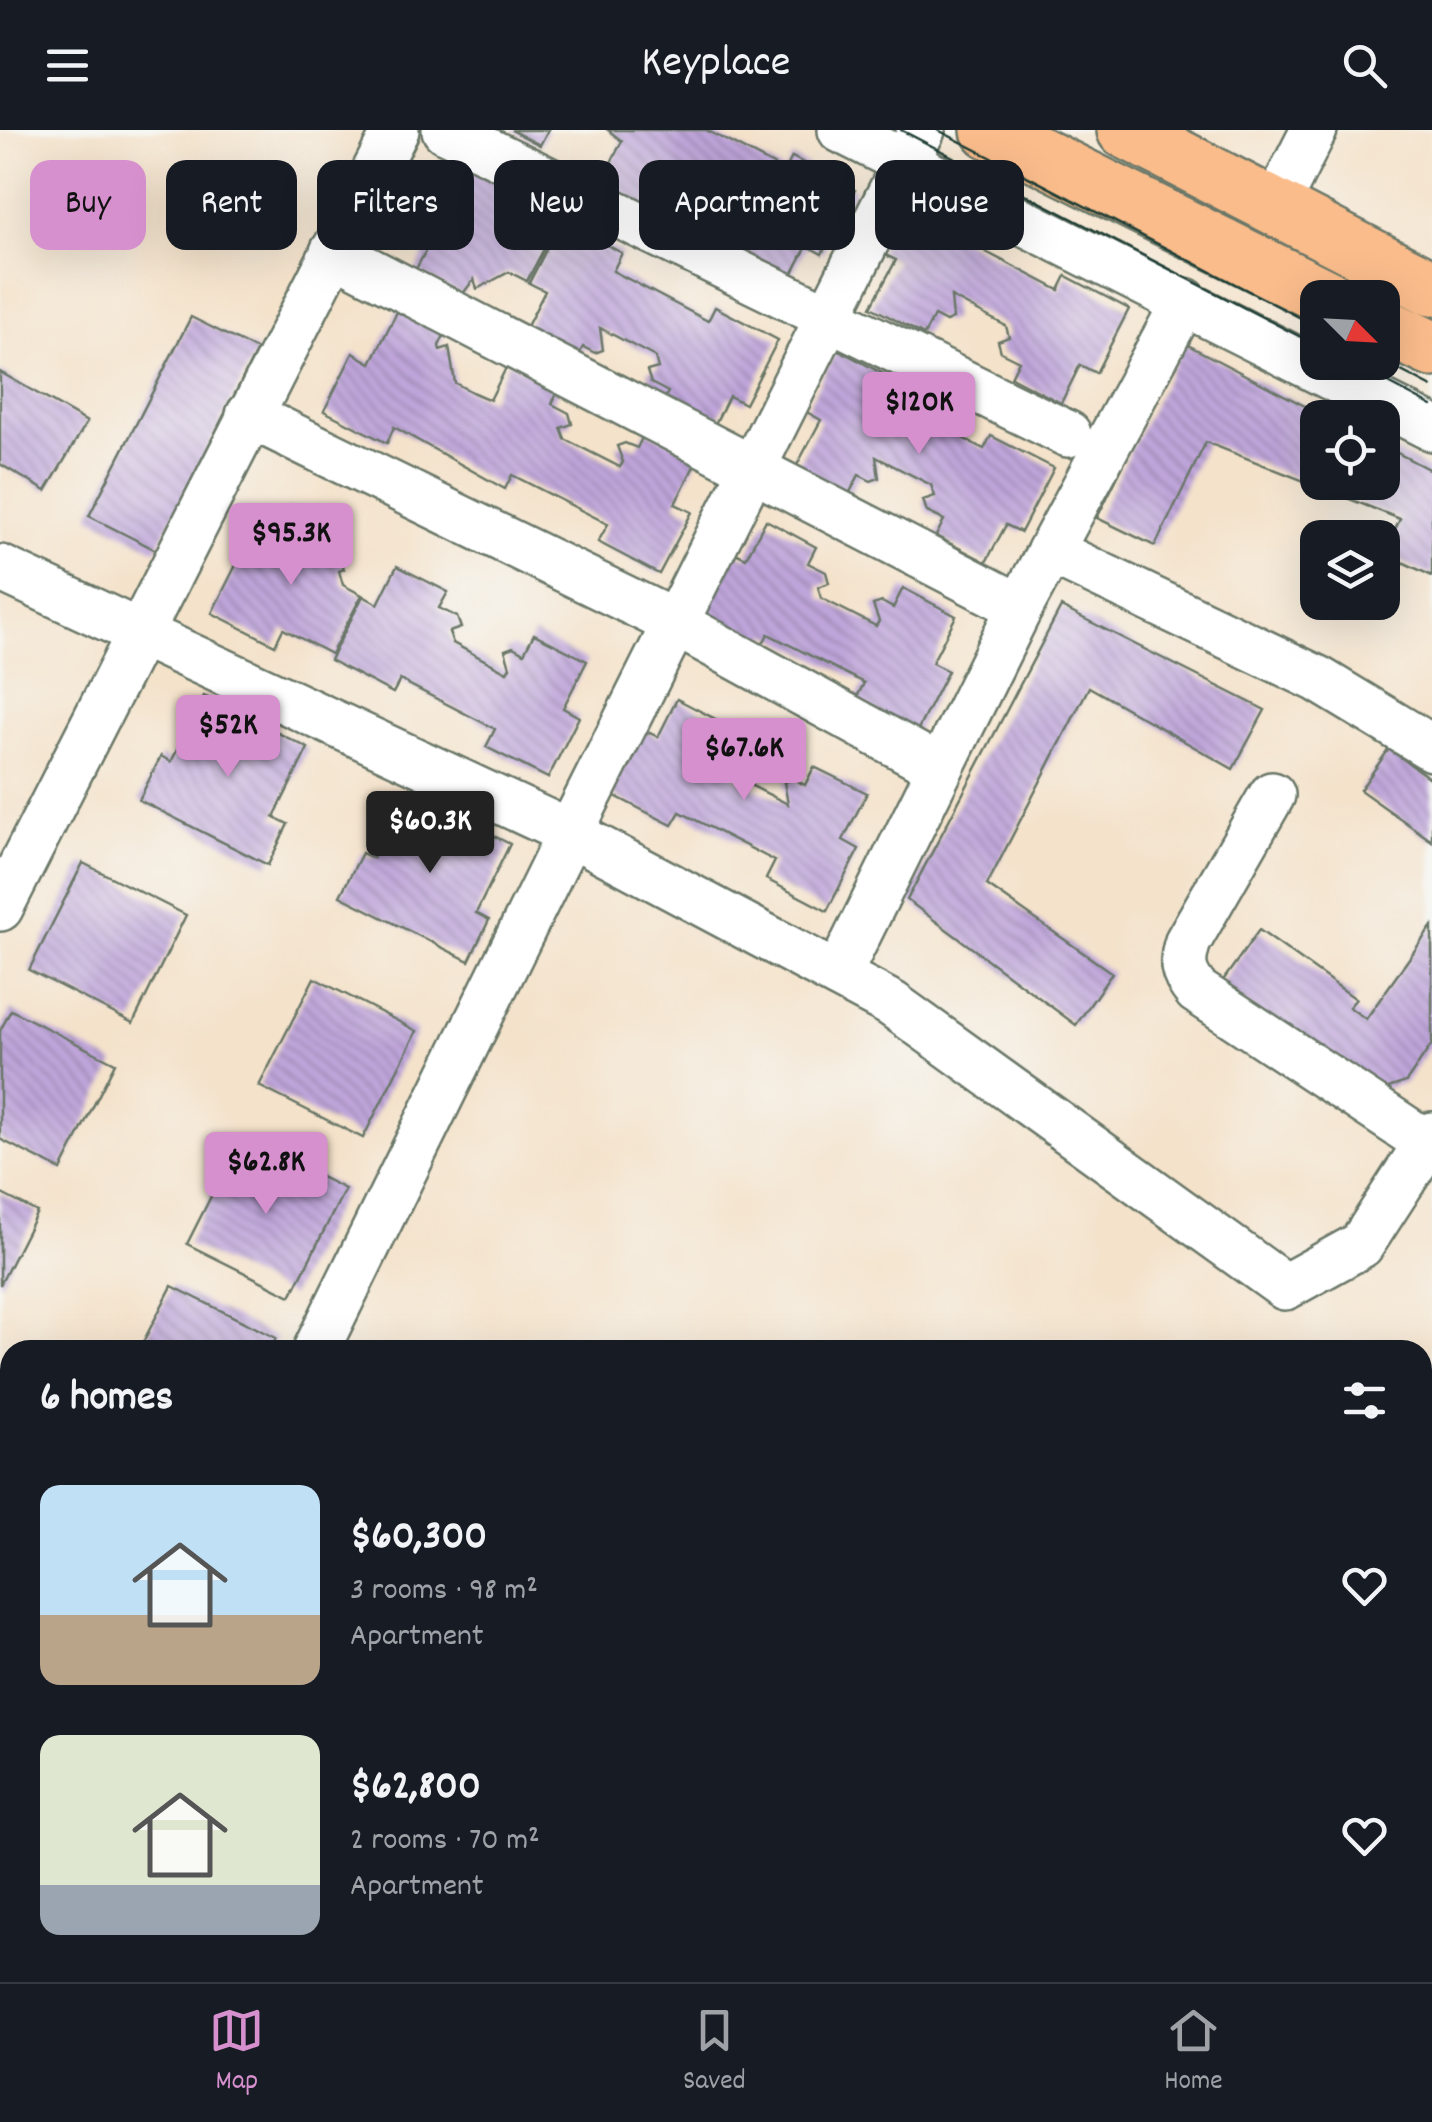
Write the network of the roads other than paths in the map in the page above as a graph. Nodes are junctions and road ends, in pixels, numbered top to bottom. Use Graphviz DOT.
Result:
graph roads {
  1 [pos="396,130"];
  2 [pos="446,130"];
  3 [pos="840,130"];
  4 [pos="989,130"];
  5 [pos="1124,130"];
  6 [pos="1314,130"];
  7 [pos="913,147"];
  8 [pos="1275,207"];
  9 [pos="333,252"];
  10 [pos="1300,285"];
  11 [pos="1432,288"];
  12 [pos="1185,301"];
  13 [pos="826,319"];
  14 [pos="1400,334"];
  15 [pos="1432,350"];
  16 [pos="249,416"];
  17 [pos="1432,428"];
  18 [pos="1068,434"];
  19 [pos="752,468"];
  20 [pos="1050,551"];
  21 [pos="0,568"];
  22 [pos="1020,607"];
  23 [pos="675,623"];
  24 [pos="138,630"];
  25 [pos="1432,748"];
  26 [pos="940,768"];
  27 [pos="1272,795"];
  28 [pos="570,833"];
  29 [pos="0,908"];
  30 [pos="838,976"];
  31 [pos="1430,1139"];
  32 [pos="321,1340"];
  1 -- 9 [label="street"];
  2 -- 13 [label="street"];
  3 -- 7 [label="street"];
  4 -- 10 [label="main road"];
  5 -- 8 [label="main road"];
  6 -- 8 [label="street"];
  7 -- 12 [label="street"];
  7 -- 13 [label="street"];
  8 -- 11 [label="main road"];
  9 -- 16 [label="street"];
  9 -- 19 [label="street"];
  12 -- 17 [label="street"];
  12 -- 20 [label="street"];
  13 -- 18 [label="street"];
  13 -- 19 [label="street"];
  14 -- 15 [label="main road"];
  16 -- 23 [label="street"];
  16 -- 24 [label="street"];
  19 -- 22 [label="street"];
  19 -- 23 [label="street"];
  20 -- 22 [label="street"];
  20 -- 25 [label="street"];
  21 -- 24 [label="street"];
  22 -- 26 [label="street"];
  23 -- 26 [label="street"];
  23 -- 28 [label="street"];
  24 -- 28 [label="street"];
  24 -- 29 [label="street"];
  26 -- 30 [label="street"];
  27 -- 31 [label="street"];
  28 -- 30 [label="street"];
  28 -- 32 [label="street"];
  30 -- 31 [label="street"];
}
